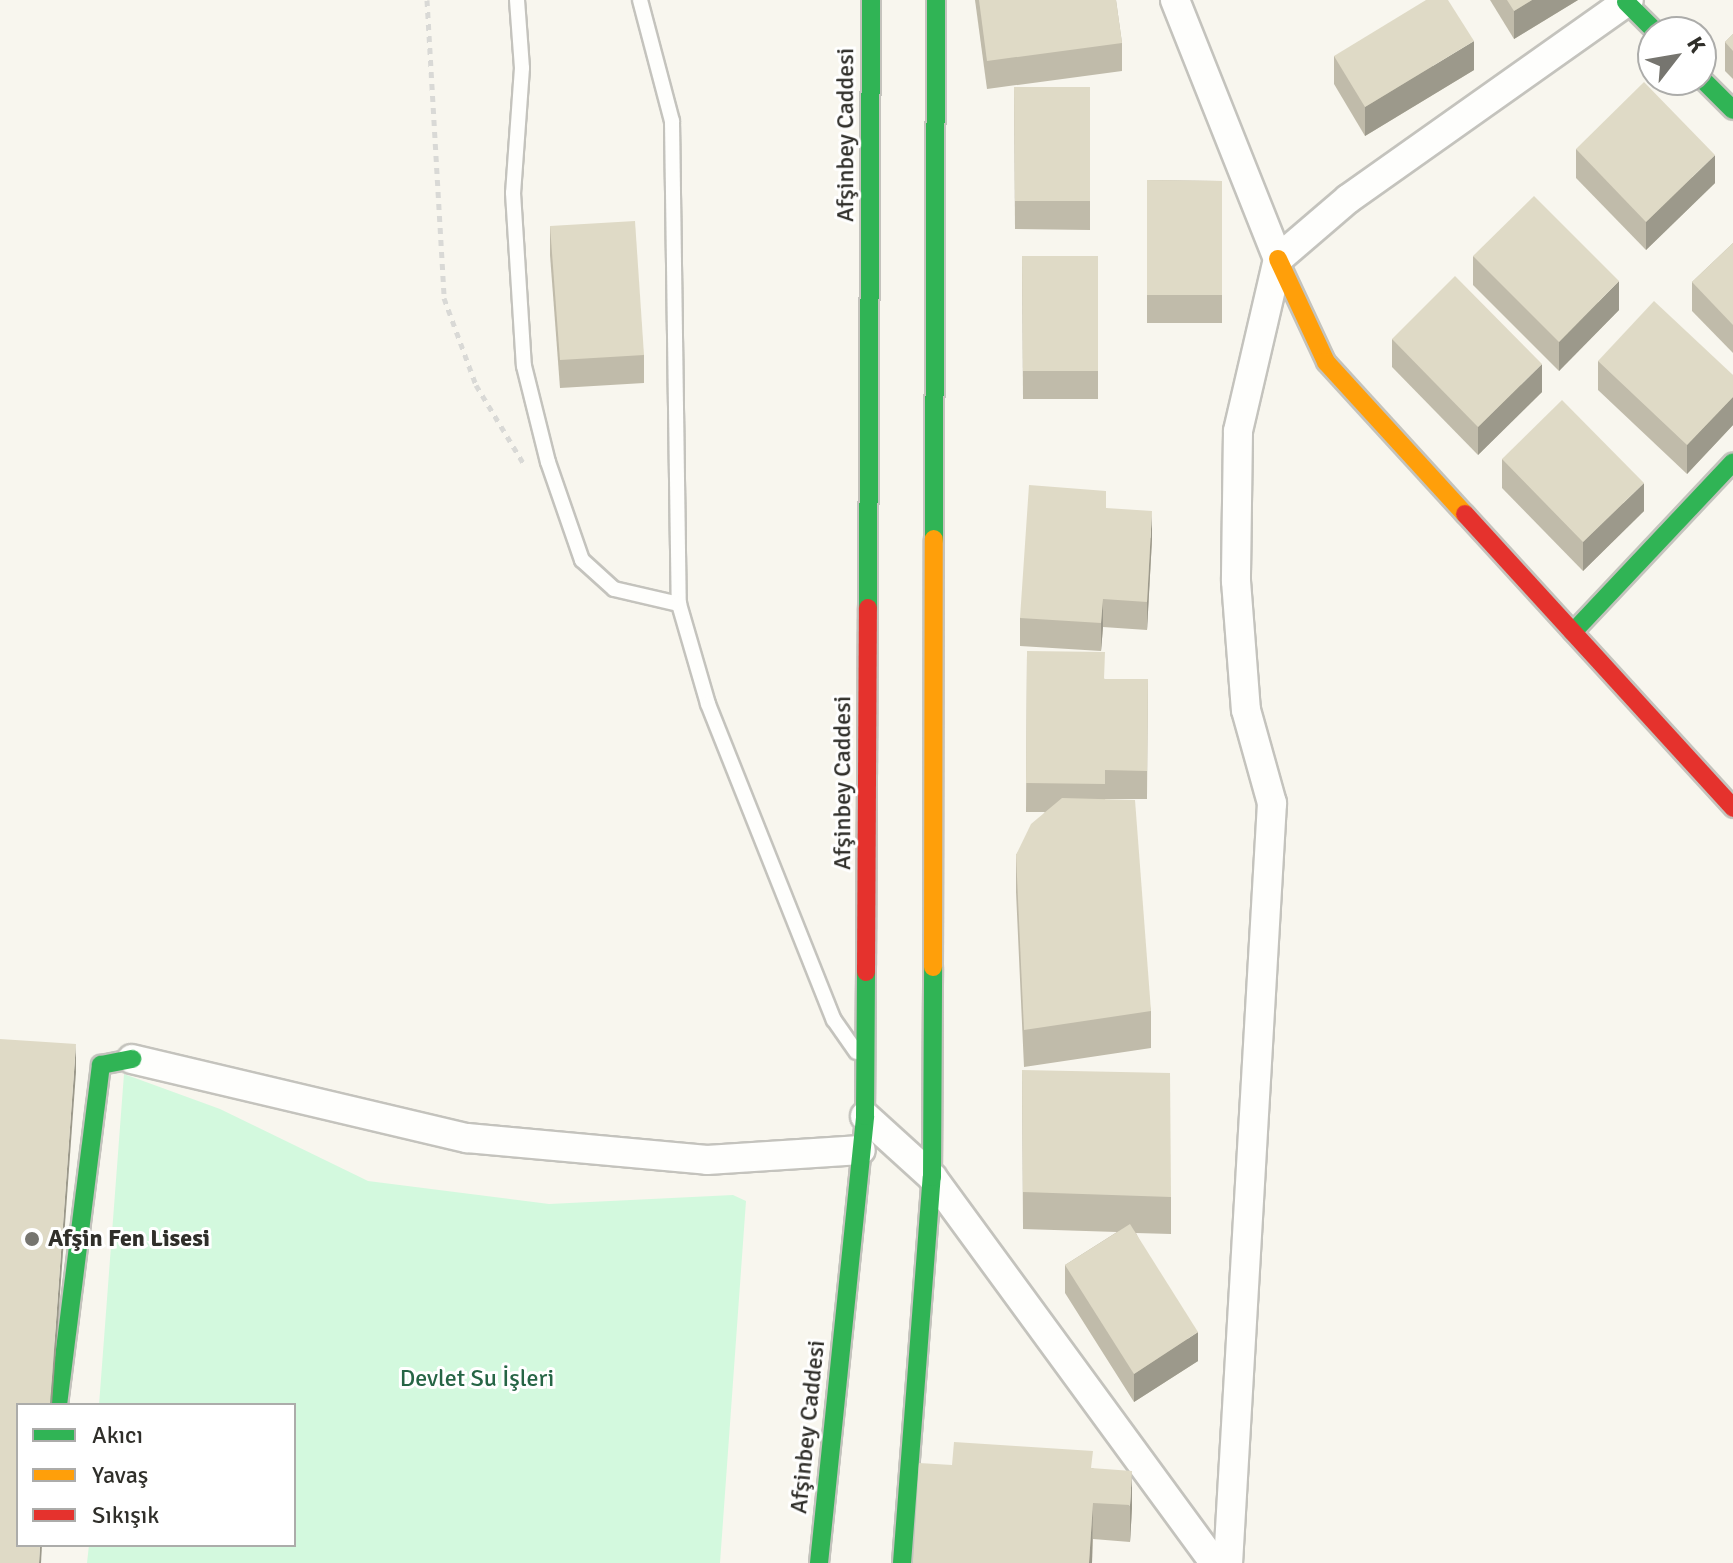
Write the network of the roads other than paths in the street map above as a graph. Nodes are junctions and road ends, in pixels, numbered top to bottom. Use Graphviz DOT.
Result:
graph roads {
  1 [pos="517,0"];
  2 [pos="640,0"];
  3 [pos="871,0"];
  4 [pos="1175,0"];
  5 [pos="1628,1"];
  6 [pos="934,3"];
  7 [pos="1642,16"];
  8 [pos="1717,94"];
  9 [pos="1733,110"];
  10 [pos="1278,259"];
  11 [pos="1733,462"];
  12 [pos="679,604"];
  13 [pos="1573,632"];
  14 [pos="1733,808"];
  15 [pos="132,1059"];
  16 [pos="865,1064"];
  17 [pos="865,1116"];
  18 [pos="861,1150"];
  19 [pos="932,1177"];
  20 [pos="58,1403"];
  21 [pos="819,1563"];
  22 [pos="902,1563"];
  23 [pos="1215,1563"];
  24 [pos="1228,1563"];
  1 -- 12 [label="lane"];
  2 -- 12 [label="lane"];
  3 -- 16 [label="main road, Afşinbey Caddesi"];
  4 -- 10 [label="street"];
  5 -- 7 [label="main road"];
  5 -- 10 [label="street"];
  6 -- 19 [label="main road"];
  8 -- 9 [label="main road"];
  10 -- 13 [label="main road"];
  10 -- 24 [label="street"];
  11 -- 13 [label="main road"];
  12 -- 16 [label="lane"];
  13 -- 14 [label="main road"];
  15 -- 18 [label="street"];
  15 -- 20 [label="main road"];
  16 -- 17 [label="main road, Afşinbey Caddesi"];
  17 -- 18 [label="main road, Afşinbey Caddesi"];
  17 -- 19 [label="street"];
  18 -- 21 [label="main road, Afşinbey Caddesi"];
  19 -- 22 [label="main road"];
  19 -- 23 [label="street"];
}
